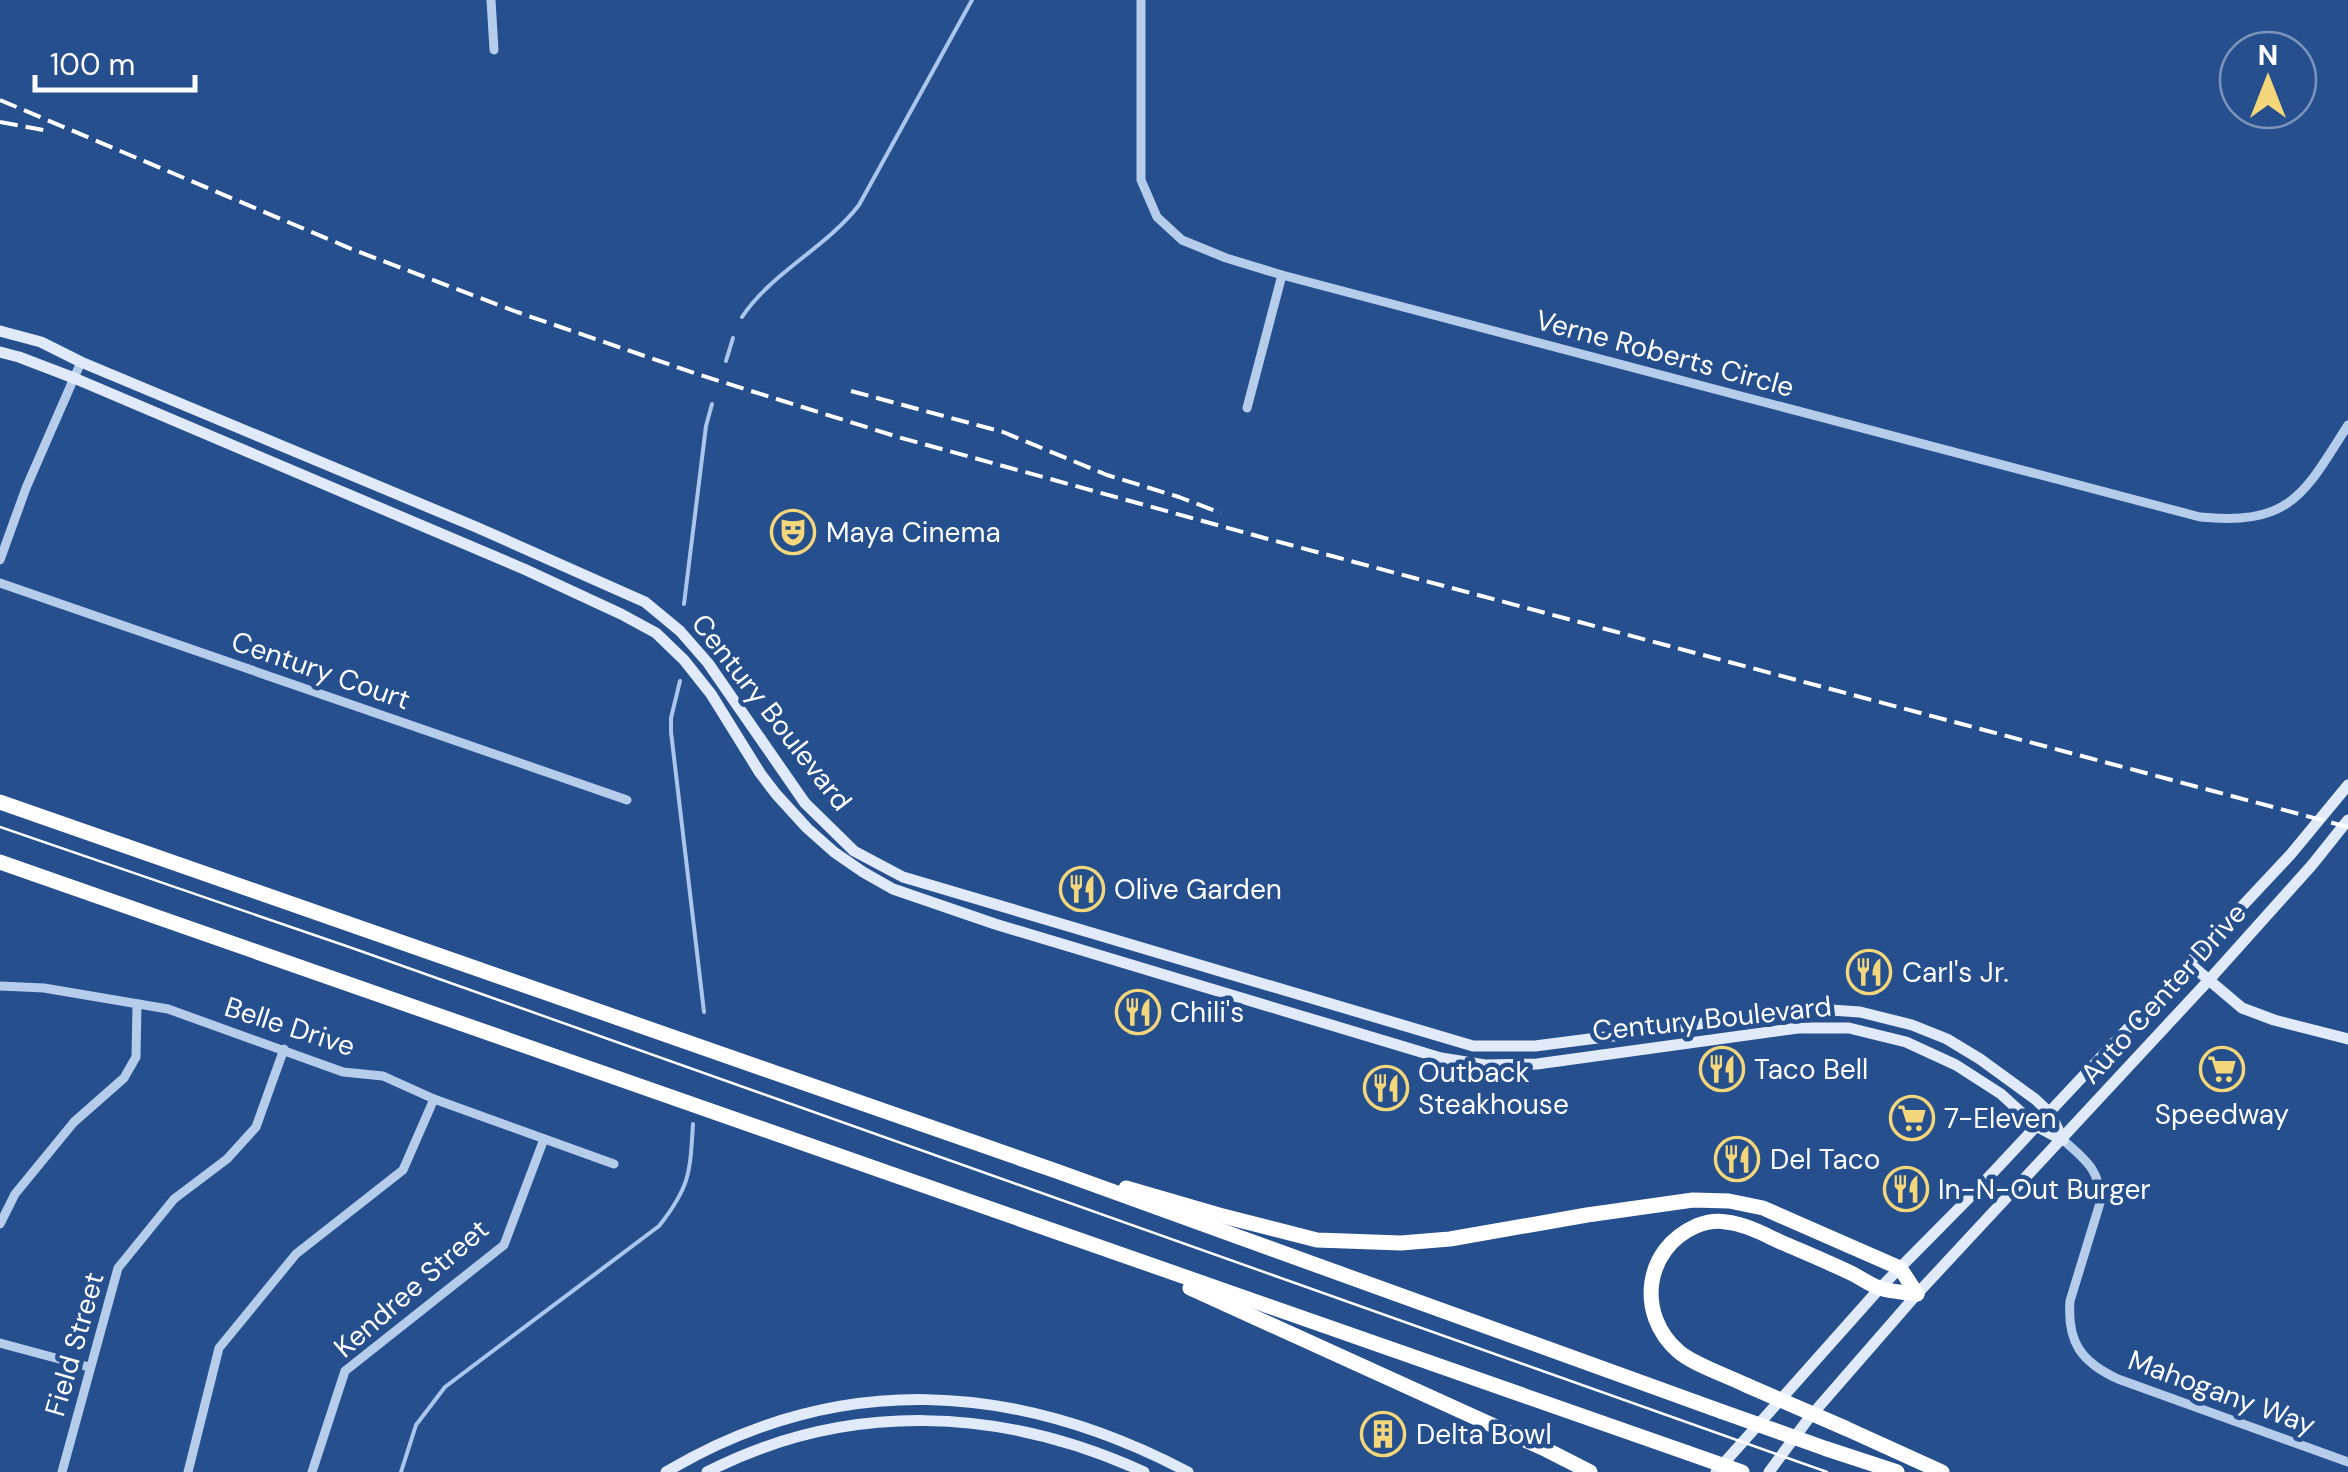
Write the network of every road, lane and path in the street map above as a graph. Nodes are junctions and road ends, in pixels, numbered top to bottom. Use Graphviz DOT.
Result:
graph roads {
  1 [pos="490,0"];
  2 [pos="1140,0"];
  3 [pos="494,50"];
  4 [pos="1282,276"];
  5 [pos="0,330"];
  6 [pos="0,352"];
  7 [pos="81,362"];
  8 [pos="74,378"];
  9 [pos="1247,408"];
  10 [pos="2348,425"];
  11 [pos="0,560"];
  12 [pos="0,582"];
  13 [pos="2348,785"];
  14 [pos="627,800"];
  15 [pos="0,802"];
  16 [pos="2348,820"];
  17 [pos="0,862"];
  18 [pos="2190,964"];
  19 [pos="2208,981"];
  20 [pos="0,986"];
  21 [pos="137,1004"];
  22 [pos="2348,1039"];
  23 [pos="284,1049"];
  24 [pos="434,1099"];
  25 [pos="2050,1112"];
  26 [pos="2036,1126"];
  27 [pos="544,1140"];
  28 [pos="2062,1140"];
  29 [pos="614,1164"];
  30 [pos="1058,1172"];
  31 [pos="0,1224"];
  32 [pos="1090,1244"];
  33 [pos="1900,1268"];
  34 [pos="1880,1288"];
  35 [pos="1917,1294"];
  36 [pos="0,1343"];
  37 [pos="90,1368"];
  38 [pos="2348,1462"];
  39 [pos="1772,1470"];
  40 [pos="62,1472"];
  41 [pos="188,1472"];
  42 [pos="312,1472"];
  43 [pos="666,1472"];
  44 [pos="707,1472"];
  45 [pos="1144,1472"];
  46 [pos="1188,1472"];
  47 [pos="1590,1472"];
  48 [pos="1716,1472"];
  49 [pos="1742,1472"];
  50 [pos="1897,1472"];
  51 [pos="1942,1472"];
  1 -- 3 [label="street"];
  2 -- 4 [label="street, Verne Roberts Circle"];
  4 -- 9 [label="street"];
  4 -- 10 [label="street, Verne Roberts Circle"];
  5 -- 7 [label="street, Century Boulevard"];
  6 -- 8 [label="street, Century Boulevard"];
  7 -- 8 [label="street"];
  7 -- 25 [label="street, Century Boulevard"];
  8 -- 11 [label="street"];
  8 -- 26 [label="street, Century Boulevard"];
  12 -- 14 [label="street, Century Court"];
  13 -- 18 [label="street, Auto Center Drive"];
  15 -- 30 [label="highway"];
  16 -- 19 [label="street, Auto Center Drive"];
  17 -- 32 [label="highway"];
  18 -- 19 [label="street"];
  18 -- 25 [label="street, Auto Center Drive"];
  19 -- 22 [label="street"];
  19 -- 28 [label="street, Auto Center Drive"];
  20 -- 21 [label="street, Belle Drive"];
  21 -- 23 [label="street, Belle Drive"];
  21 -- 31 [label="street"];
  23 -- 24 [label="street, Belle Drive"];
  23 -- 37 [label="street, Field Street"];
  24 -- 27 [label="street, Belle Drive"];
  24 -- 41 [label="street"];
  25 -- 26 [label="street, Auto Center Drive"];
  25 -- 28 [label="street, Century Boulevard"];
  26 -- 28 [label="street, Century Boulevard"];
  26 -- 33 [label="street, Auto Center Drive"];
  27 -- 29 [label="street, Belle Drive"];
  27 -- 42 [label="street, Kendree Street"];
  28 -- 35 [label="street, Auto Center Drive"];
  28 -- 38 [label="street, Mahogany Way"];
  30 -- 33 [label="highway"];
  30 -- 50 [label="highway, bridge"];
  32 -- 47 [label="highway"];
  32 -- 49 [label="highway, bridge"];
  33 -- 34 [label="street, Auto Center Drive"];
  33 -- 35 [label="highway"];
  34 -- 35 [label="highway"];
  34 -- 48 [label="street, Auto Center Drive"];
  34 -- 51 [label="highway, bridge"];
  35 -- 39 [label="street, Auto Center Drive"];
  36 -- 37 [label="street"];
  37 -- 40 [label="street, Field Street"];
  43 -- 46 [label="street"];
  44 -- 45 [label="street"];
}
